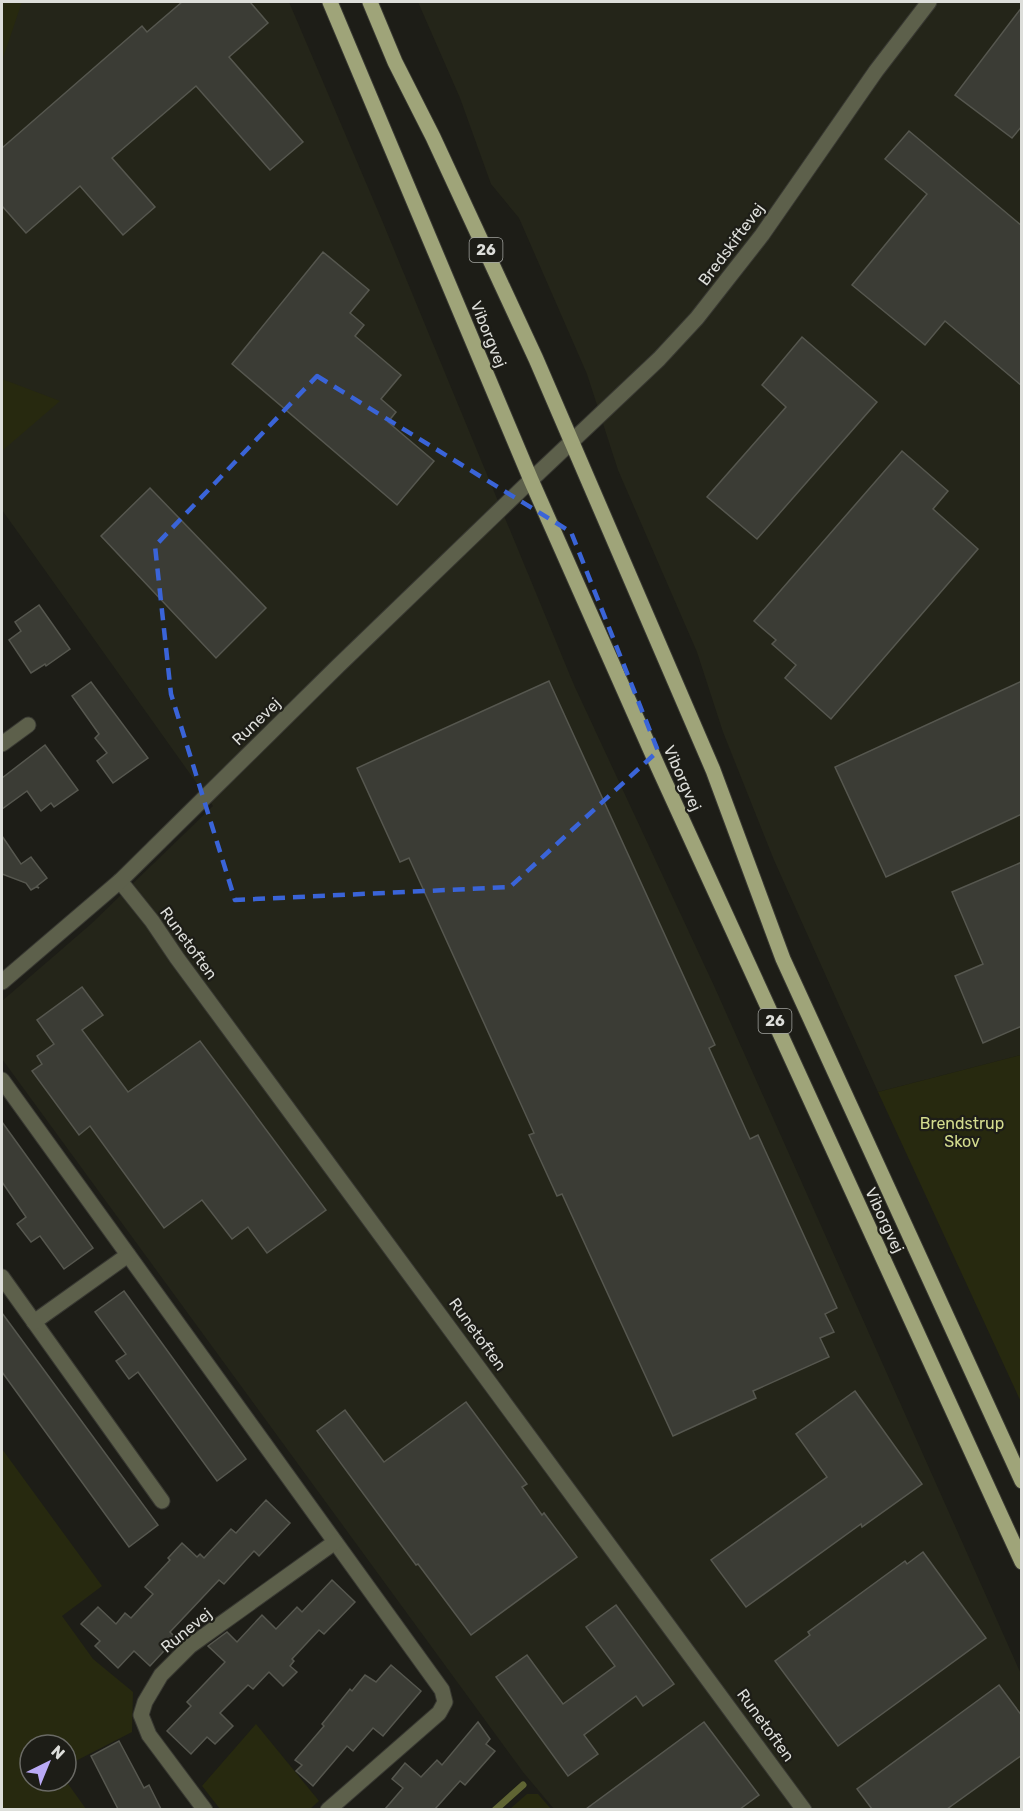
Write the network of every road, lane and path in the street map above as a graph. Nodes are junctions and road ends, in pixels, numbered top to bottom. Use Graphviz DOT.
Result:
graph roads {
  1 [pos="330,2"];
  2 [pos="370,2"];
  3 [pos="929,2"];
  4 [pos="571,441"];
  5 [pos="531,480"];
  6 [pos="28,725"];
  7 [pos="2,744"];
  8 [pos="120,881"];
  9 [pos="2,982"];
  10 [pos="2,1080"];
  11 [pos="128,1255"];
  12 [pos="2,1277"];
  13 [pos="34,1322"];
  14 [pos="1022,1480"];
  15 [pos="162,1500"];
  16 [pos="335,1542"];
  17 [pos="1022,1562"];
  18 [pos="205,1809"];
  19 [pos="328,1809"];
  20 [pos="804,1809"];
  1 -- 5 [label="main road, Viborgvej / 26"];
  2 -- 4 [label="main road, Viborgvej / 26"];
  3 -- 4 [label="street, Bredskiftevej"];
  4 -- 5 [label="street, Bredskiftevej"];
  4 -- 14 [label="main road, Viborgvej / 26"];
  5 -- 8 [label="street, Runevej"];
  5 -- 17 [label="main road, Viborgvej / 26"];
  6 -- 7 [label="street"];
  8 -- 9 [label="street, Runevej"];
  8 -- 20 [label="street, Runetoften"];
  10 -- 11 [label="street"];
  11 -- 13 [label="street"];
  11 -- 16 [label="street"];
  12 -- 13 [label="street"];
  13 -- 15 [label="street"];
  16 -- 18 [label="street, Runevej"];
  16 -- 19 [label="street"];
}
